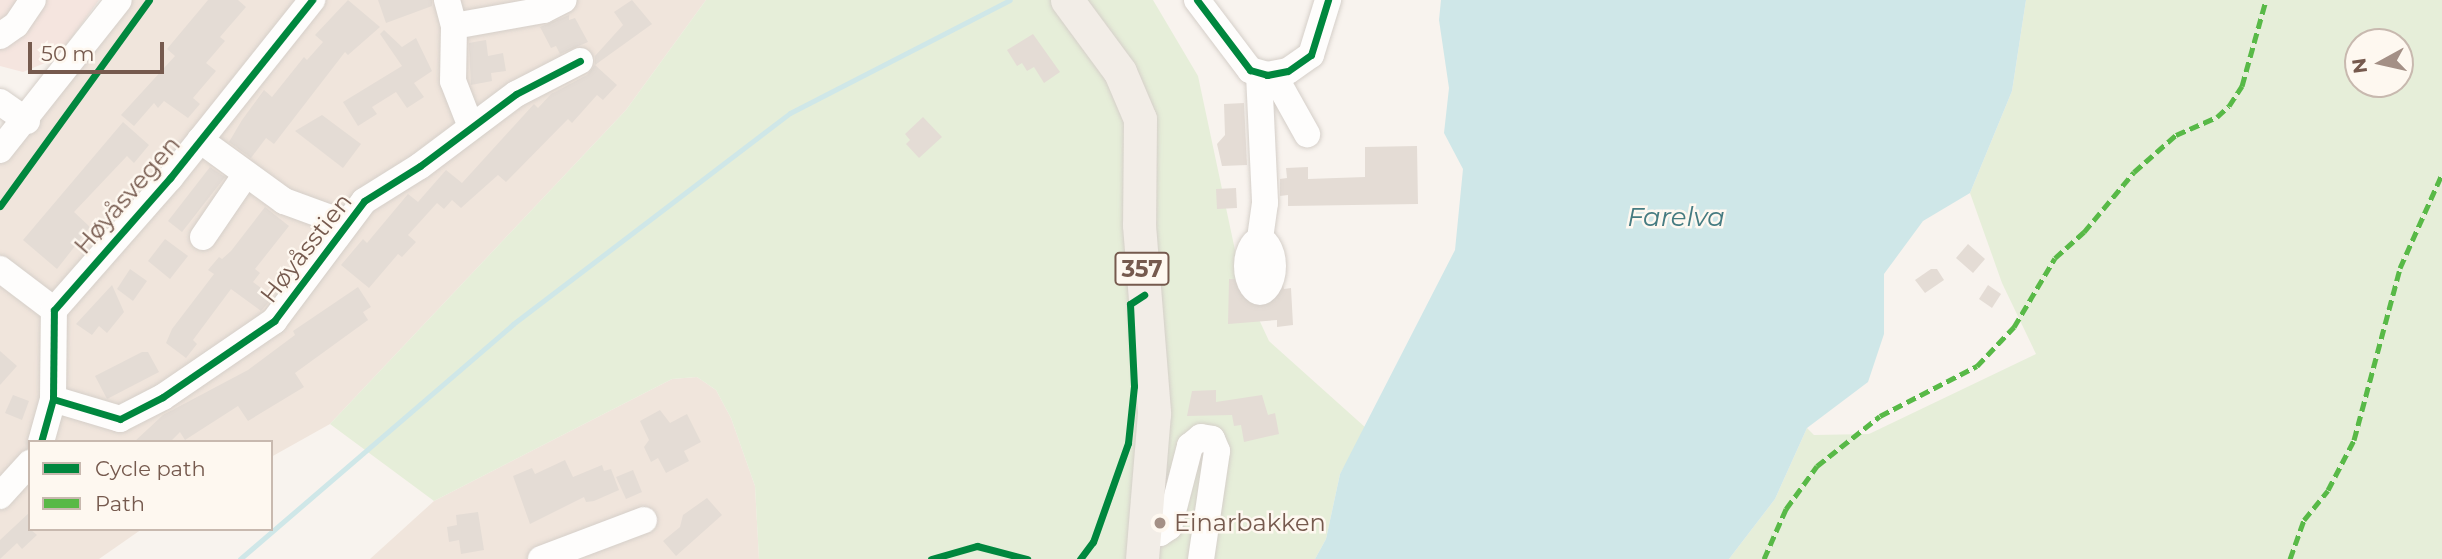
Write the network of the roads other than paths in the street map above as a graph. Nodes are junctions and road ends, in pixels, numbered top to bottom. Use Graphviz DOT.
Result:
graph roads {
  1 [pos="33,0"];
  2 [pos="119,0"];
  3 [pos="312,0"];
  4 [pos="447,0"];
  5 [pos="564,0"];
  6 [pos="1067,0"];
  7 [pos="1197,0"];
  8 [pos="1328,0"];
  9 [pos="454,26"];
  10 [pos="0,36"];
  11 [pos="580,61"];
  12 [pos="1266,74"];
  13 [pos="0,102"];
  14 [pos="27,121"];
  15 [pos="471,127"];
  16 [pos="1307,134"];
  17 [pos="200,140"];
  18 [pos="0,150"];
  19 [pos="246,174"];
  20 [pos="344,223"];
  21 [pos="203,237"];
  22 [pos="1260,240"];
  23 [pos="0,269"];
  24 [pos="54,310"];
  25 [pos="53,399"];
  26 [pos="42,440"];
  27 [pos="28,465"];
  28 [pos="0,496"];
  29 [pos="644,520"];
  30 [pos="1143,546"];
  31 [pos="541,559"];
  32 [pos="1201,559"];
  1 -- 10 [label="street"];
  2 -- 14 [label="street"];
  3 -- 17 [label="street, Høyåsvegen"];
  4 -- 9 [label="street"];
  5 -- 9 [label="street"];
  6 -- 30 [label="main road, 357"];
  7 -- 12 [label="street"];
  8 -- 12 [label="street"];
  9 -- 15 [label="street"];
  11 -- 15 [label="street, Høyåsstien"];
  12 -- 16 [label="street"];
  12 -- 22 [label="street"];
  13 -- 14 [label="street"];
  14 -- 18 [label="street"];
  15 -- 20 [label="street, Høyåsstien"];
  17 -- 19 [label="street"];
  17 -- 24 [label="street, Høyåsvegen"];
  19 -- 20 [label="street"];
  19 -- 21 [label="street"];
  20 -- 25 [label="street, Høyåsstien"];
  23 -- 24 [label="street"];
  24 -- 25 [label="street"];
  25 -- 26 [label="street"];
  27 -- 28 [label="street"];
  29 -- 31 [label="street"];
  30 -- 32 [label="street"];
}
